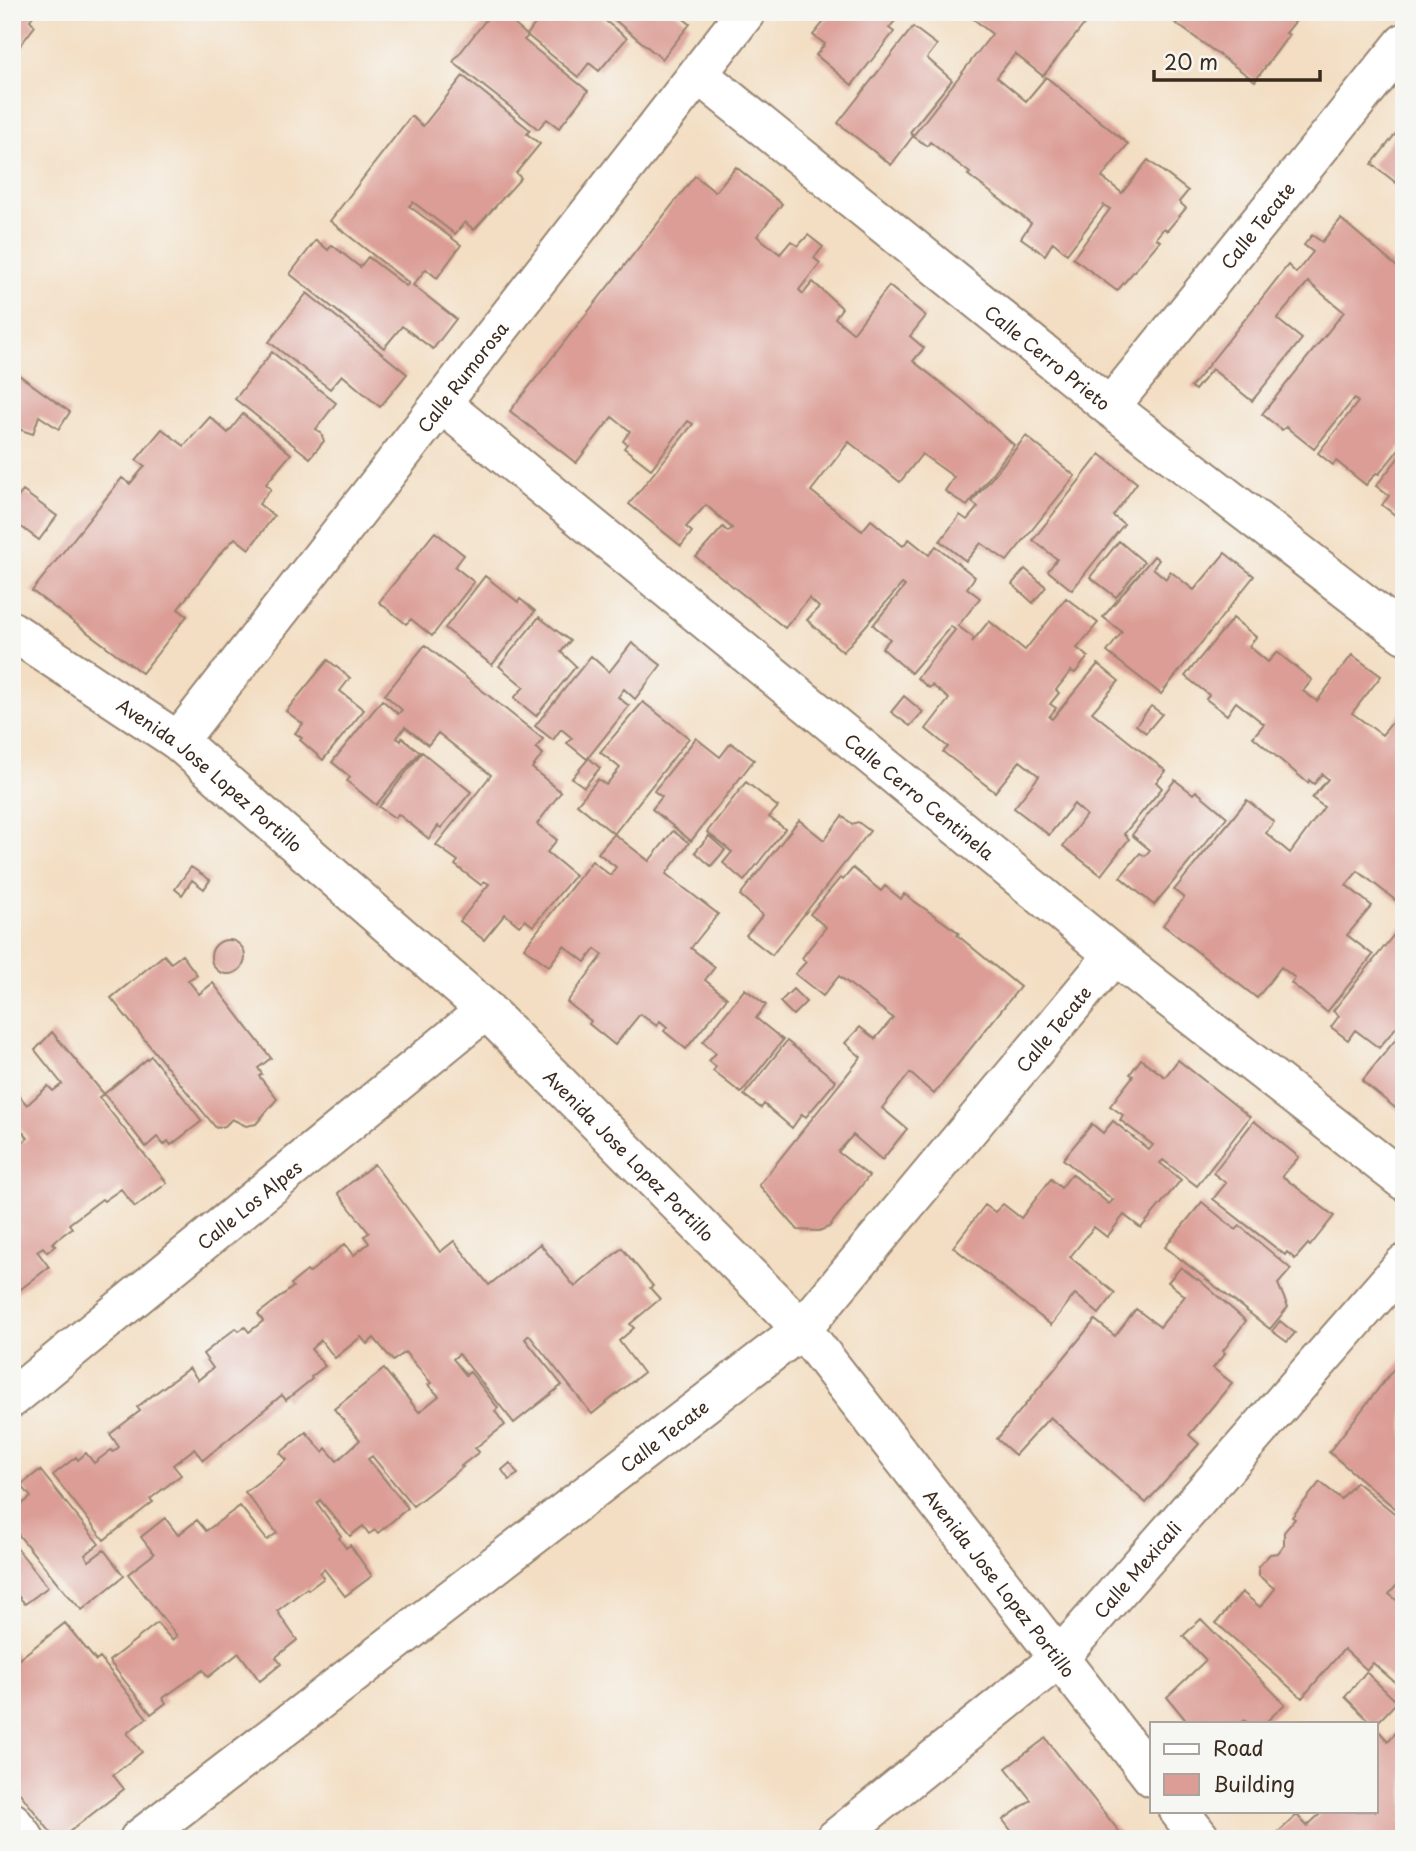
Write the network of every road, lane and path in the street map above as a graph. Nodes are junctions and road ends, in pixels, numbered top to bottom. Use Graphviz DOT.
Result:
graph roads {
  1 [pos="747,12"];
  2 [pos="1404,44"];
  3 [pos="698,74"];
  4 [pos="442,404"];
  5 [pos="1110,407"];
  6 [pos="12,631"];
  7 [pos="1404,634"];
  8 [pos="178,741"];
  9 [pos="1114,955"];
  10 [pos="486,1010"];
  11 [pos="1404,1181"];
  12 [pos="1404,1264"];
  13 [pos="802,1329"];
  14 [pos="12,1398"];
  15 [pos="1058,1659"];
  16 [pos="1150,1774"];
  17 [pos="1180,1812"];
  18 [pos="12,1822"];
  19 [pos="25,1839"];
  20 [pos="139,1839"];
  21 [pos="835,1839"];
  22 [pos="1201,1839"];
  1 -- 3 [label="street, Calle Rumorosa"];
  2 -- 5 [label="street, Calle Tecate"];
  3 -- 4 [label="street, Calle Rumorosa"];
  3 -- 5 [label="street, Calle Cerro Prieto"];
  4 -- 8 [label="street, Calle Rumorosa"];
  4 -- 9 [label="street, Calle Cerro Centinela"];
  5 -- 7 [label="street, Calle Cerro Prieto"];
  6 -- 8 [label="street, Avenida Jose Lopez Portillo"];
  8 -- 10 [label="street, Avenida Jose Lopez Portillo"];
  9 -- 11 [label="street, Calle Cerro Centinela"];
  9 -- 13 [label="street, Calle Tecate"];
  10 -- 13 [label="street, Avenida Jose Lopez Portillo"];
  10 -- 14 [label="street, Calle Los Alpes"];
  12 -- 15 [label="street, Calle Mexicali"];
  13 -- 15 [label="street, Avenida Jose Lopez Portillo"];
  13 -- 20 [label="street, Calle Tecate"];
  15 -- 16 [label="street, Avenida Jose Lopez Portillo"];
  15 -- 21 [label="street, Calle Mexicali"];
  17 -- 22 [label="street"];
  18 -- 19 [label="street"];
}
